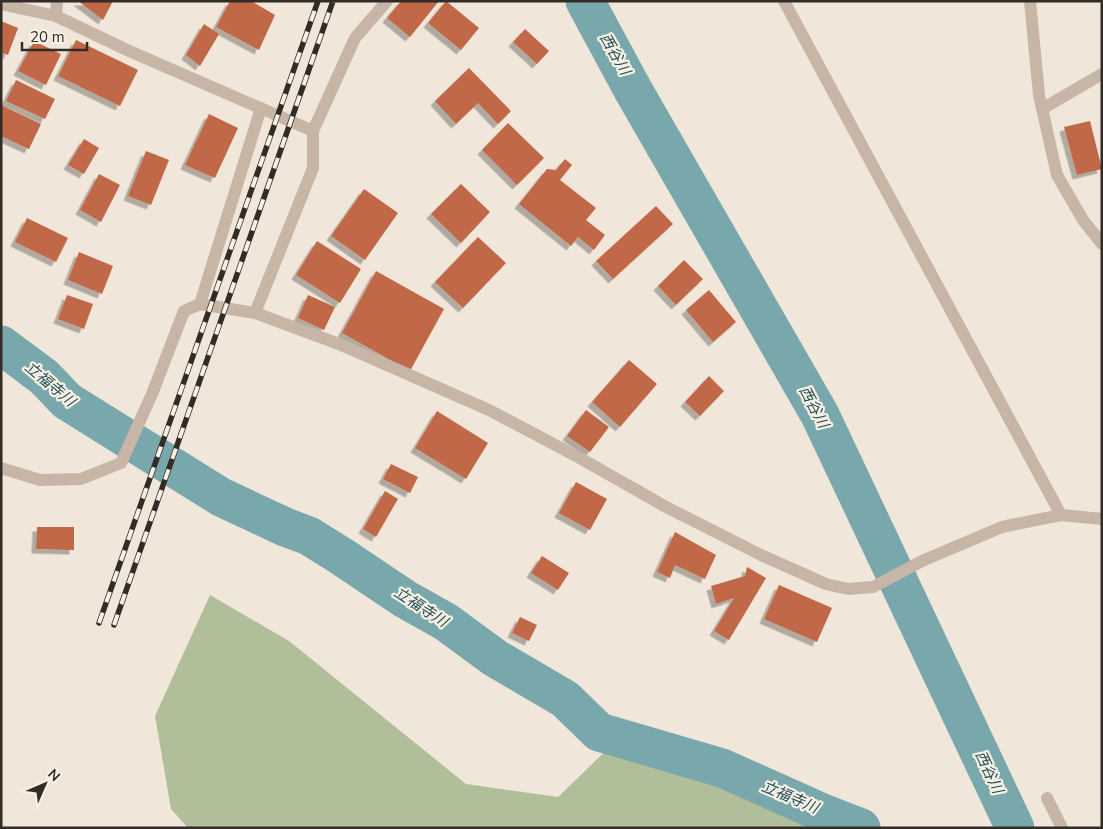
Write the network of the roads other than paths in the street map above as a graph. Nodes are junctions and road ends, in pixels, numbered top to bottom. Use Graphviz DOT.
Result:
graph roads {
  1 [pos="57,1"];
  2 [pos="387,1"];
  3 [pos="784,1"];
  4 [pos="1030,1"];
  5 [pos="1,4"];
  6 [pos="56,16"];
  7 [pos="1102,74"];
  8 [pos="261,108"];
  9 [pos="1042,109"];
  10 [pos="313,130"];
  11 [pos="1102,244"];
  12 [pos="200,304"];
  13 [pos="255,313"];
  14 [pos="1,468"];
  15 [pos="1061,515"];
  16 [pos="1102,519"];
  17 [pos="1047,798"];
  18 [pos="1062,828"];
  1 -- 6 [label="street"];
  2 -- 10 [label="street"];
  3 -- 15 [label="street"];
  4 -- 9 [label="street"];
  5 -- 6 [label="street"];
  6 -- 8 [label="street"];
  7 -- 9 [label="street"];
  8 -- 10 [label="street"];
  8 -- 12 [label="street"];
  9 -- 11 [label="street"];
  10 -- 13 [label="street"];
  12 -- 13 [label="street"];
  12 -- 14 [label="street"];
  13 -- 15 [label="street"];
  15 -- 16 [label="street"];
  17 -- 18 [label="street"];
}
